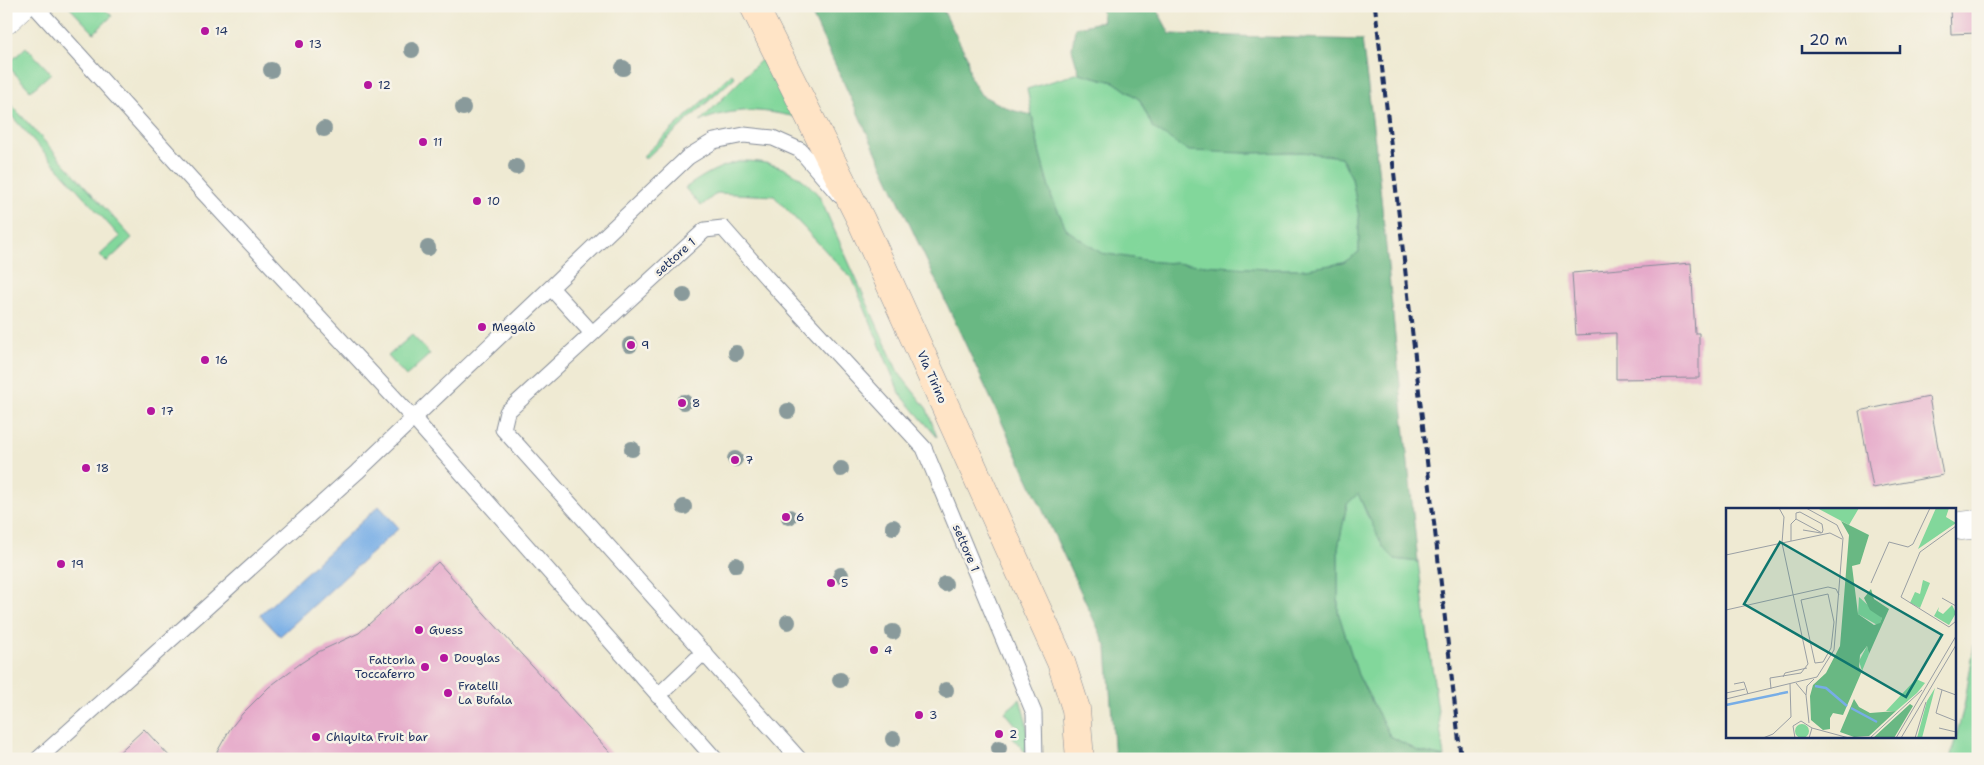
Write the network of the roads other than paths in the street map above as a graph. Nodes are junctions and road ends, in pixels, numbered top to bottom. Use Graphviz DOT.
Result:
graph roads {
  1 [pos="21,6"];
  2 [pos="35,6"];
  3 [pos="754,6"];
  4 [pos="6,20"];
  5 [pos="861,220"];
  6 [pos="551,288"];
  7 [pos="592,333"];
  8 [pos="414,419"];
  9 [pos="704,652"];
  10 [pos="658,696"];
  11 [pos="38,759"];
  12 [pos="715,759"];
  13 [pos="799,759"];
  14 [pos="1035,759"];
  15 [pos="1080,759"];
  1 -- 4 [label="street"];
  2 -- 8 [label="lane"];
  3 -- 5 [label="street, Via Tirino"];
  5 -- 6 [label="lane"];
  5 -- 15 [label="street, Via Tirino"];
  6 -- 7 [label="lane"];
  6 -- 8 [label="lane"];
  7 -- 9 [label="lane, settore 1"];
  7 -- 14 [label="lane, settore 1"];
  8 -- 10 [label="lane"];
  8 -- 11 [label="lane"];
  9 -- 10 [label="lane"];
  9 -- 13 [label="lane, settore 1"];
  10 -- 12 [label="lane"];
}
